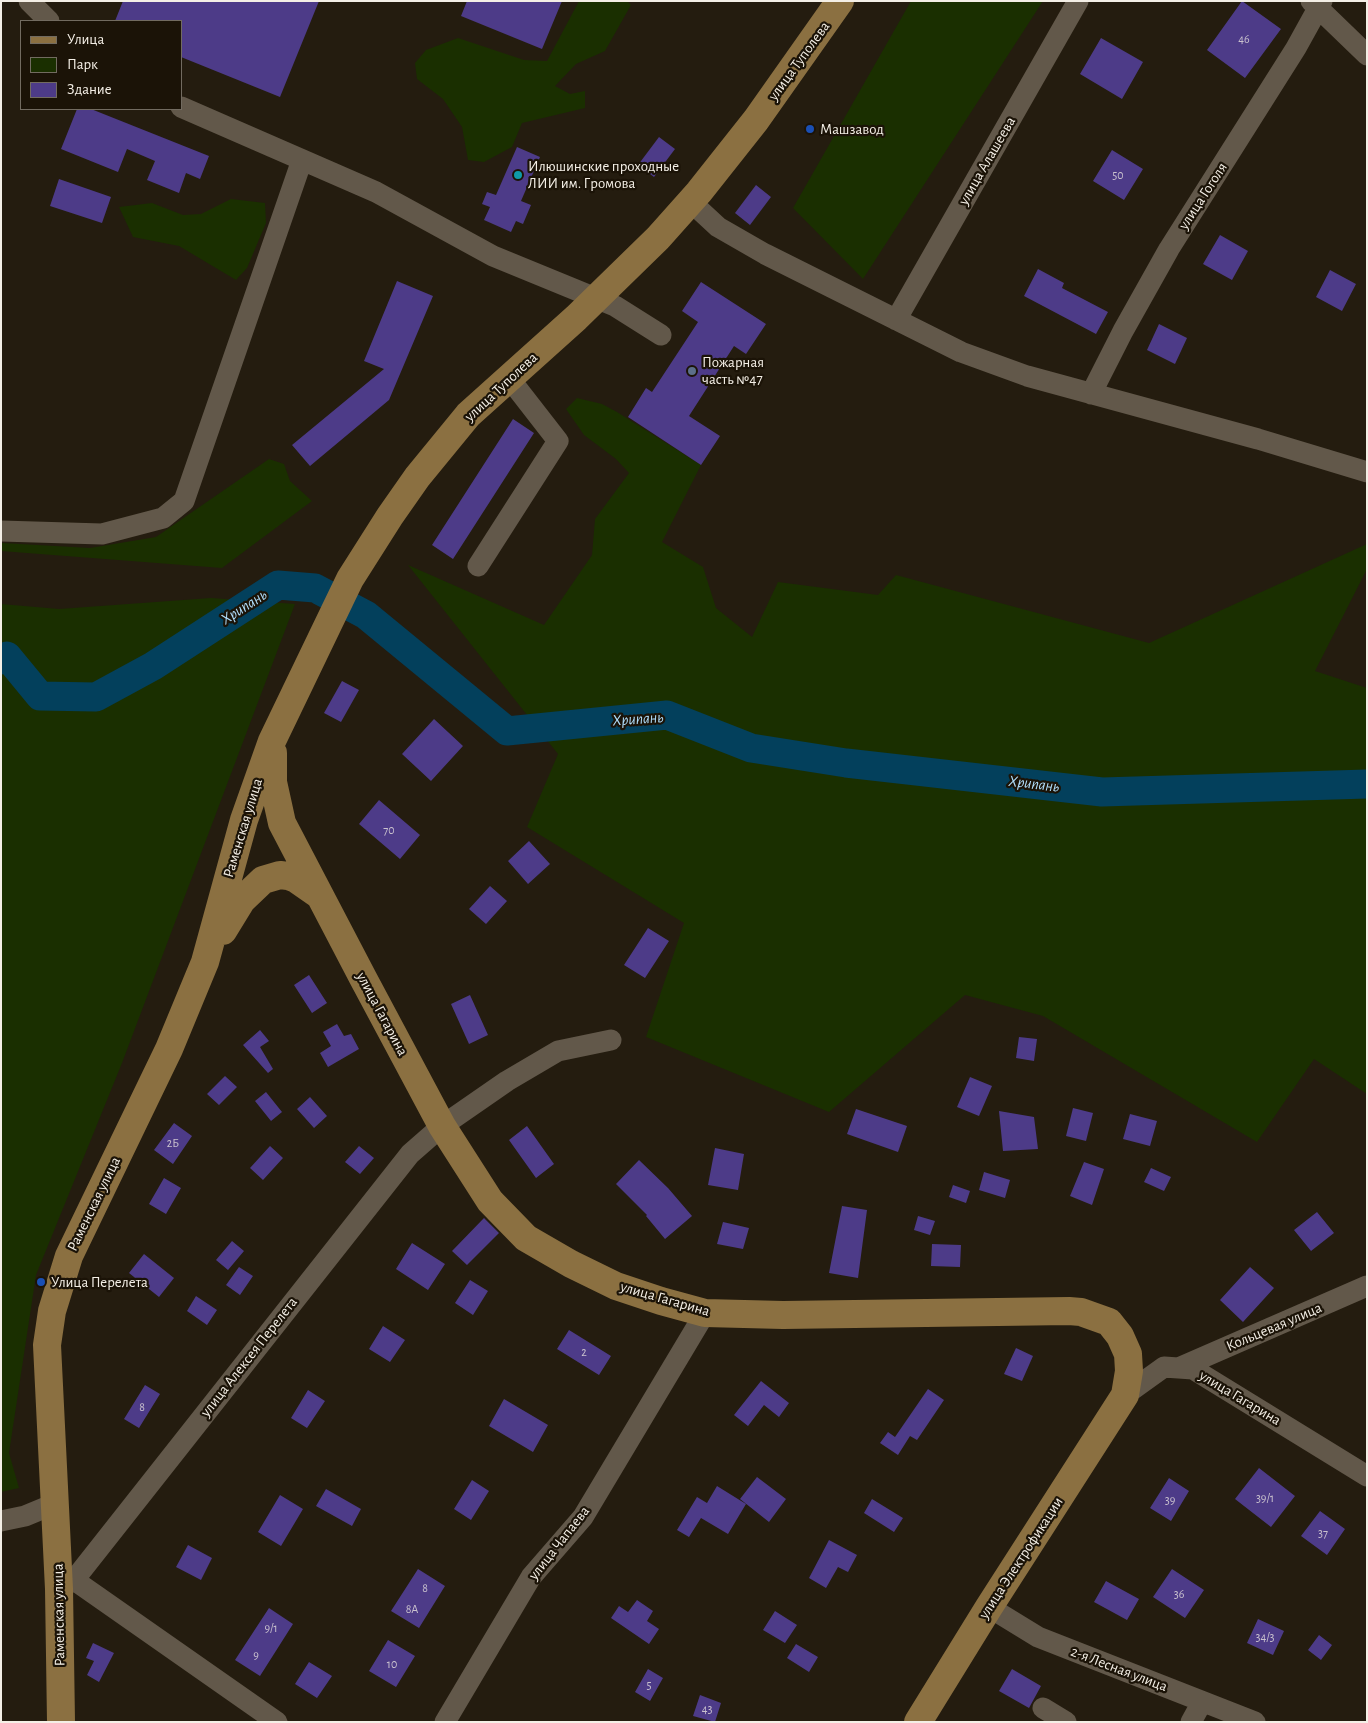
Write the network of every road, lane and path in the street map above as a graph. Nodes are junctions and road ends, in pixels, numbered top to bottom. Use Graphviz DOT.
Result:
graph roads {
  1 [pos="30,1"];
  2 [pos="819,1"];
  3 [pos="840,1"];
  4 [pos="1078,1"];
  5 [pos="1317,3"];
  6 [pos="48,20"];
  7 [pos="1367,55"];
  8 [pos="182,107"];
  9 [pos="756,120"];
  10 [pos="302,160"];
  11 [pos="690,202"];
  12 [pos="596,298"];
  13 [pos="896,320"];
  14 [pos="661,335"];
  15 [pos="509,378"];
  16 [pos="1091,394"];
  17 [pos="1367,472"];
  18 [pos="1,531"];
  19 [pos="478,566"];
  20 [pos="301,682"];
  21 [pos="272,741"];
  22 [pos="244,820"];
  23 [pos="282,823"];
  24 [pos="319,895"];
  25 [pos="205,962"];
  26 [pos="611,1040"];
  27 [pos="442,1126"];
  28 [pos="1367,1286"];
  29 [pos="705,1313"];
  30 [pos="1181,1367"];
  31 [pos="1125,1395"];
  32 [pos="1367,1476"];
  33 [pos="54,1504"];
  34 [pos="1,1521"];
  35 [pos="66,1585"];
  36 [pos="989,1607"];
  37 [pos="1202,1702"];
  38 [pos="1043,1708"];
  39 [pos="61,1722"];
  40 [pos="277,1722"];
  41 [pos="445,1722"];
  42 [pos="918,1722"];
  43 [pos="1066,1722"];
  44 [pos="1190,1722"];
  45 [pos="1255,1722"];
  1 -- 6 [label="street"];
  2 -- 9 [label="main road, улица Туполева"];
  3 -- 9 [label="main road, улица Туполева"];
  4 -- 13 [label="street, улица Алашеева"];
  5 -- 7 [label="street"];
  5 -- 16 [label="street, улица Гоголя"];
  8 -- 10 [label="street"];
  9 -- 11 [label="main road, улица Туполева"];
  10 -- 12 [label="street"];
  10 -- 18 [label="street"];
  11 -- 12 [label="main road, улица Туполева"];
  11 -- 13 [label="street"];
  12 -- 14 [label="street"];
  12 -- 15 [label="main road, улица Туполева"];
  13 -- 16 [label="street"];
  15 -- 19 [label="street"];
  15 -- 20 [label="main road, улица Туполева"];
  16 -- 17 [label="street"];
  20 -- 21 [label="main road, Раменская улица"];
  21 -- 22 [label="main road, Раменская улица"];
  21 -- 23 [label="main road, улица Гагарина"];
  22 -- 23 [label="main road"];
  22 -- 25 [label="main road, Раменская улица"];
  23 -- 24 [label="main road, улица Гагарина"];
  24 -- 25 [label="main road"];
  24 -- 27 [label="main road, улица Гагарина"];
  25 -- 33 [label="main road, Раменская улица"];
  26 -- 27 [label="street, улица Алексея Перелета"];
  27 -- 29 [label="main road, улица Гагарина"];
  27 -- 35 [label="street, улица Алексея Перелета"];
  28 -- 30 [label="street, Кольцевая улица"];
  29 -- 31 [label="main road, улица Гагарина"];
  29 -- 41 [label="street, улица Чапаева"];
  30 -- 31 [label="street, улица Гагарина"];
  30 -- 32 [label="street, улица Гагарина"];
  31 -- 36 [label="main road, улица Электрофикации"];
  33 -- 34 [label="street"];
  33 -- 35 [label="main road, Раменская улица"];
  35 -- 39 [label="main road, Раменская улица"];
  35 -- 40 [label="street"];
  36 -- 37 [label="street, 2-я Лесная улица"];
  36 -- 42 [label="main road, улица Электрофикации"];
  37 -- 44 [label="street"];
  37 -- 45 [label="street, 2-я Лесная улица"];
  38 -- 43 [label="street"];
}
